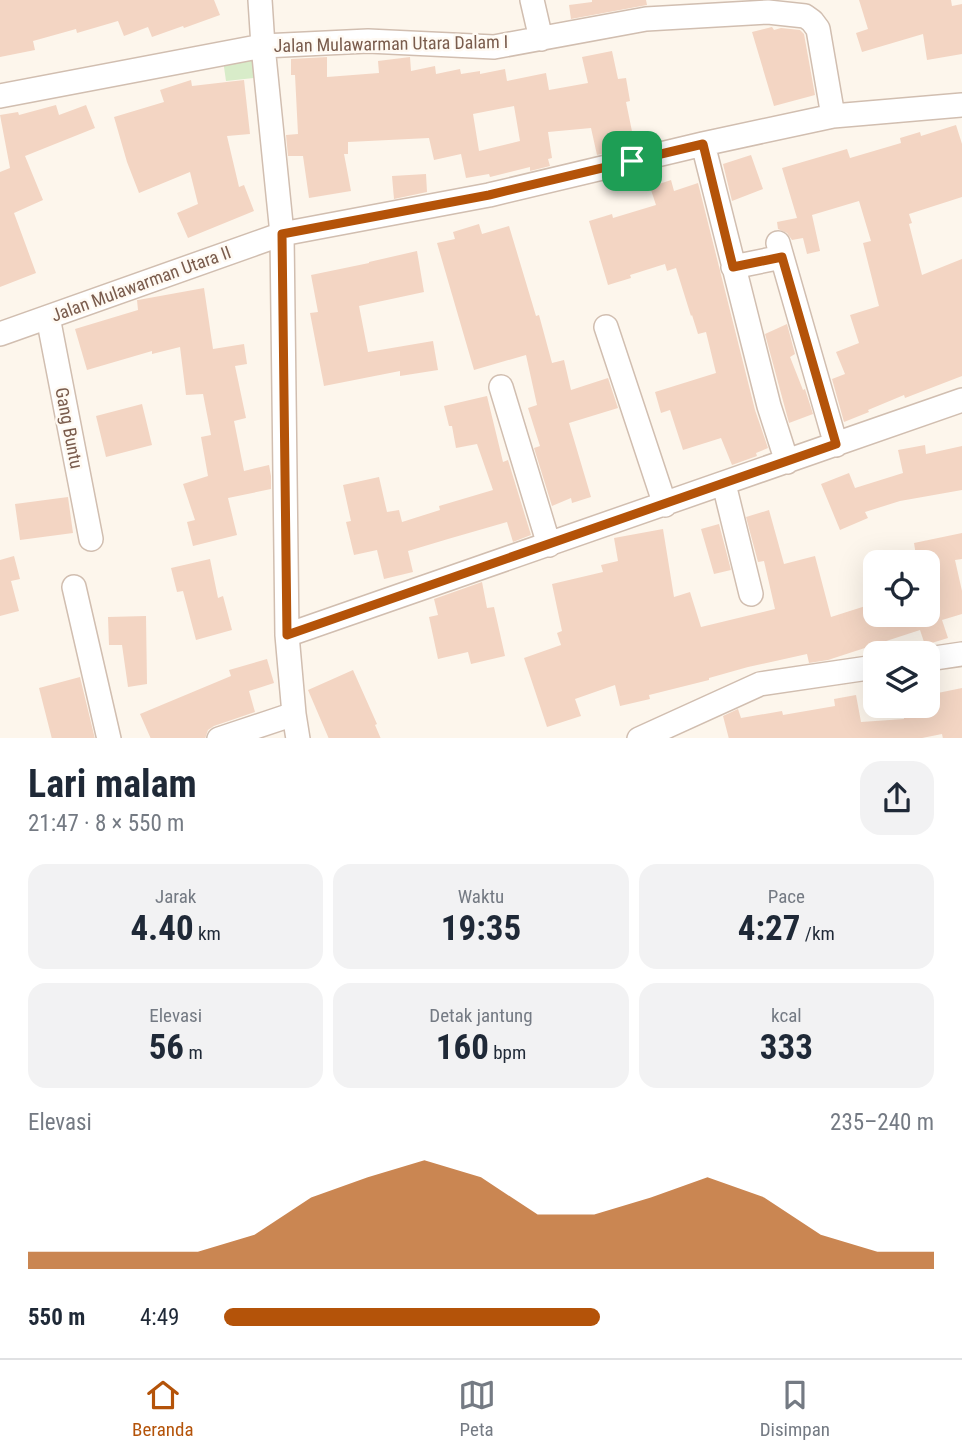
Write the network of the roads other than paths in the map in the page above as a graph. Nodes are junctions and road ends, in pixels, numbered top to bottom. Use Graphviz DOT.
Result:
graph roads {
  1 [pos="260,0"];
  2 [pos="533,0"];
  3 [pos="768,6"];
  4 [pos="541,38"];
  5 [pos="263,46"];
  6 [pos="0,96"];
  7 [pos="962,105"];
  8 [pos="833,116"];
  9 [pos="703,144"];
  10 [pos="282,234"];
  11 [pos="733,267"];
  12 [pos="48,317"];
  13 [pos="606,327"];
  14 [pos="0,334"];
  15 [pos="501,387"];
  16 [pos="962,400"];
  17 [pos="836,444"];
  18 [pos="787,462"];
  19 [pos="724,484"];
  20 [pos="665,505"];
  21 [pos="91,539"];
  22 [pos="549,545"];
  23 [pos="74,587"];
  24 [pos="751,594"];
  25 [pos="287,635"];
  26 [pos="962,653"];
  27 [pos="940,657"];
  28 [pos="863,669"];
  29 [pos="294,714"];
  30 [pos="108,738"];
  31 [pos="219,738"];
  32 [pos="298,738"];
  33 [pos="639,738"];
  1 -- 5 [label="street"];
  2 -- 4 [label="street"];
  3 -- 4 [label="street, Jalan Mulawarman Utara Dalam I"];
  3 -- 8 [label="street, Jalan Mulawarman Utara Dalam I"];
  4 -- 5 [label="street, Jalan Mulawarman Utara Dalam I"];
  5 -- 6 [label="street, Jalan Mulawarman Utara Dalam I"];
  5 -- 10 [label="street"];
  7 -- 8 [label="street, Jalan Mulawarman Utara II"];
  8 -- 9 [label="street, Jalan Mulawarman Utara II"];
  9 -- 10 [label="street, Jalan Mulawarman Utara II"];
  9 -- 11 [label="street"];
  10 -- 12 [label="street, Jalan Mulawarman Utara II"];
  10 -- 25 [label="street"];
  11 -- 17 [label="street"];
  11 -- 18 [label="street"];
  12 -- 14 [label="street, Jalan Mulawarman Utara II"];
  12 -- 21 [label="street, Gang Buntu"];
  13 -- 20 [label="street"];
  15 -- 22 [label="street"];
  16 -- 17 [label="street"];
  17 -- 18 [label="street"];
  18 -- 19 [label="street"];
  19 -- 20 [label="street"];
  19 -- 24 [label="street"];
  20 -- 22 [label="street"];
  22 -- 25 [label="street"];
  23 -- 30 [label="street"];
  25 -- 29 [label="street"];
  26 -- 27 [label="street"];
  28 -- 33 [label="street"];
  29 -- 31 [label="street"];
  29 -- 32 [label="street"];
}
